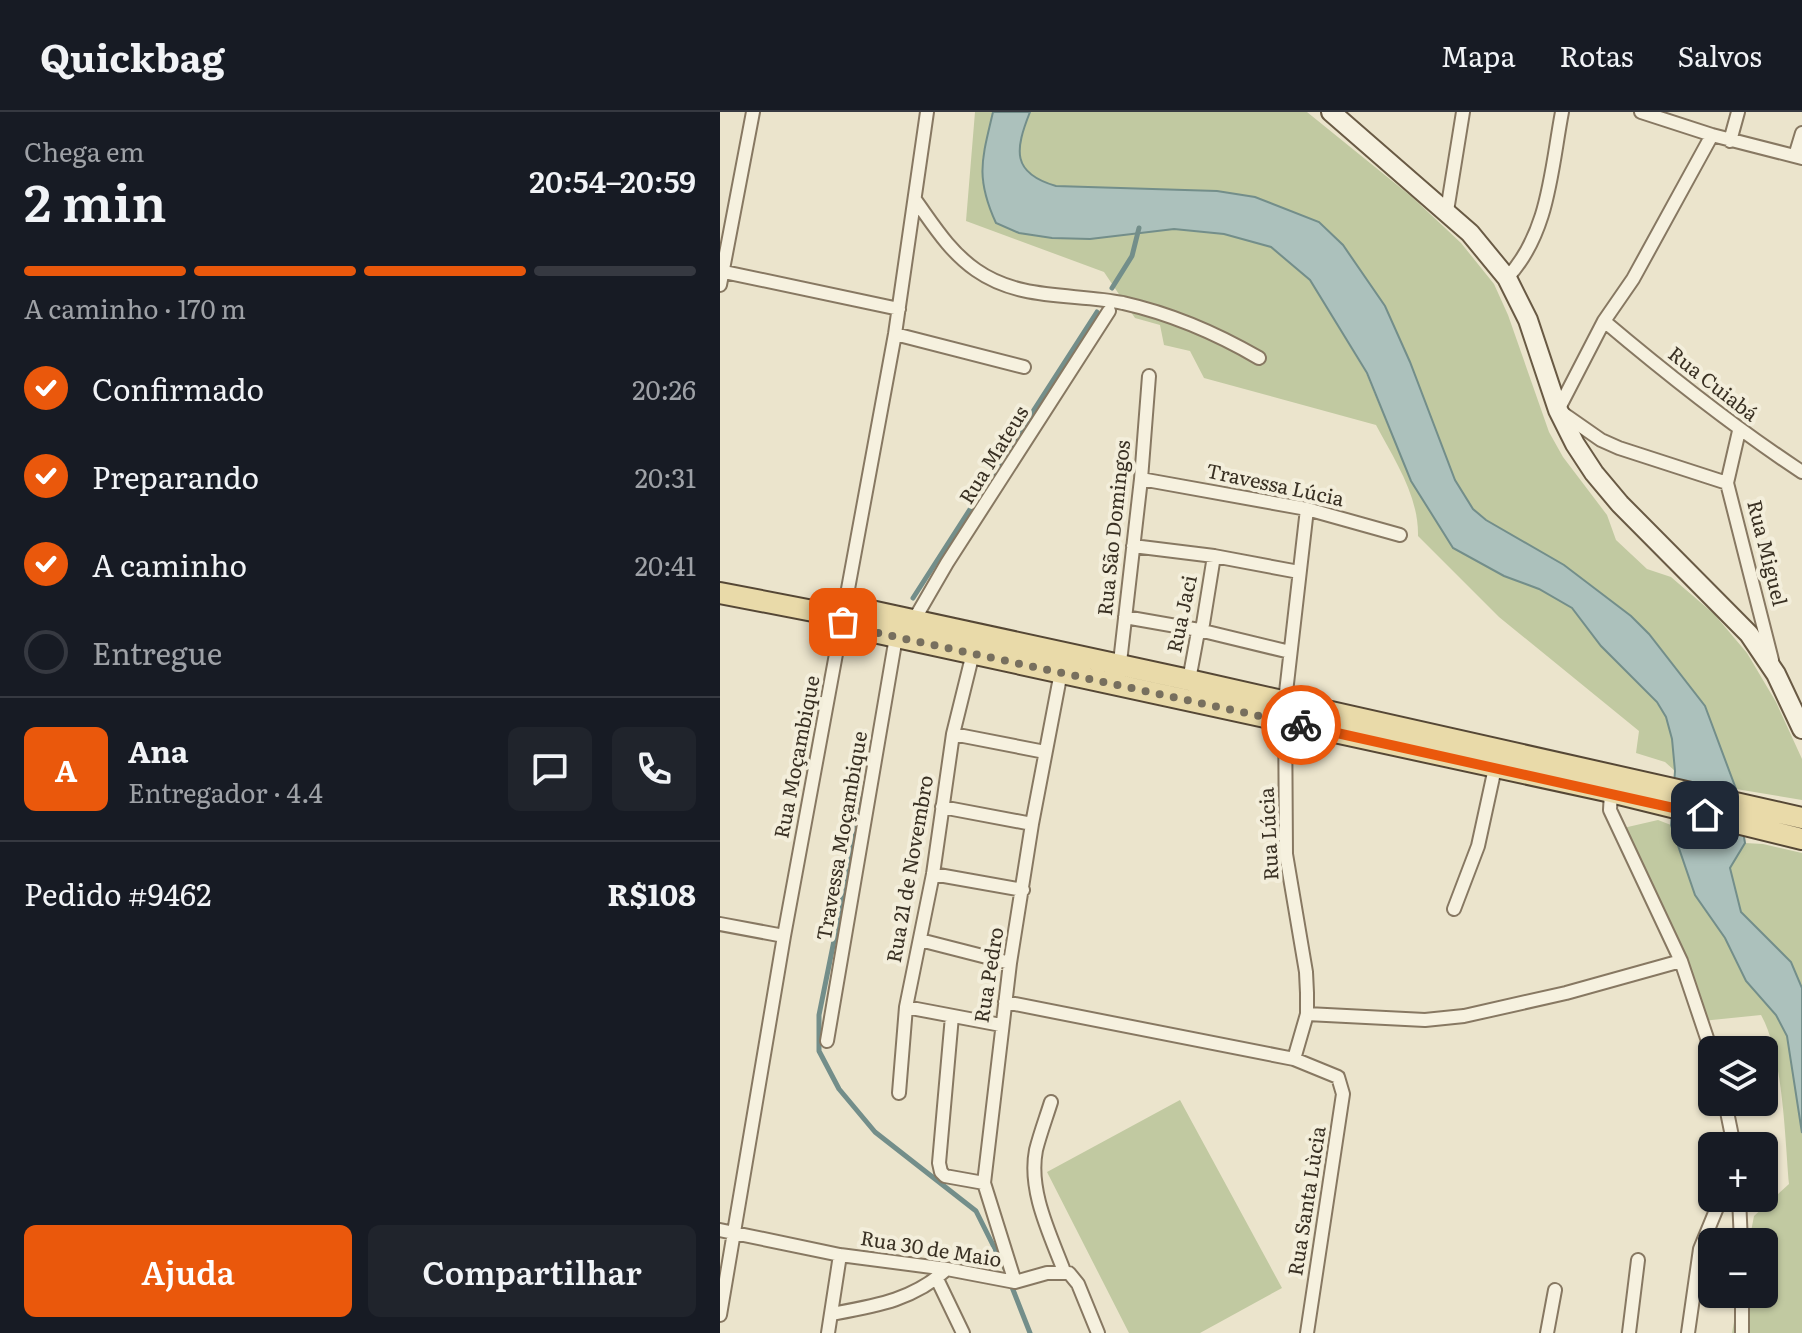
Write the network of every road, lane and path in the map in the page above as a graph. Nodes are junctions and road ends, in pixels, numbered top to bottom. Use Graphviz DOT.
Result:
graph roads {
  1 [pos="753,112"];
  2 [pos="927,112"];
  3 [pos="1463,112"];
  4 [pos="1562,112"];
  5 [pos="1646,112"];
  6 [pos="1738,112"];
  7 [pos="1338,115"];
  8 [pos="1802,133"];
  9 [pos="1712,135"];
  10 [pos="1730,141"];
  11 [pos="1799,157"];
  12 [pos="916,201"];
  13 [pos="1447,211"];
  14 [pos="721,271"];
  15 [pos="1507,278"];
  16 [pos="720,285"];
  17 [pos="899,309"];
  18 [pos="1109,311"];
  19 [pos="1604,321"];
  20 [pos="895,334"];
  21 [pos="1259,358"];
  22 [pos="1024,367"];
  23 [pos="1149,376"];
  24 [pos="1558,410"];
  25 [pos="1739,431"];
  26 [pos="1802,472"];
  27 [pos="1141,479"];
  28 [pos="1727,483"];
  29 [pos="1307,509"];
  30 [pos="1400,535"];
  31 [pos="1133,546"];
  32 [pos="1214,556"];
  33 [pos="1299,572"];
  34 [pos="720,593"];
  35 [pos="844,617"];
  36 [pos="1125,617"];
  37 [pos="914,620"];
  38 [pos="1199,630"];
  39 [pos="896,637"];
  40 [pos="1290,652"];
  41 [pos="973,653"];
  42 [pos="1061,672"];
  43 [pos="1118,674"];
  44 [pos="1776,674"];
  45 [pos="1189,680"];
  46 [pos="1285,711"];
  47 [pos="1802,729"];
  48 [pos="953,734"];
  49 [pos="1045,752"];
  50 [pos="1495,768"];
  51 [pos="1611,792"];
  52 [pos="1669,797"];
  53 [pos="942,807"];
  54 [pos="1802,818"];
  55 [pos="1767,820"];
  56 [pos="1032,824"];
  57 [pos="1802,839"];
  58 [pos="933,874"];
  59 [pos="1023,890"];
  60 [pos="1454,909"];
  61 [pos="720,924"];
  62 [pos="784,936"];
  63 [pos="920,940"];
  64 [pos="1681,961"];
  65 [pos="1010,963"];
  66 [pos="1005,1002"];
  67 [pos="906,1007"];
  68 [pos="1307,1014"];
  69 [pos="952,1016"];
  70 [pos="1001,1025"];
  71 [pos="1706,1036"];
  72 [pos="827,1041"];
  73 [pos="1294,1059"];
  74 [pos="899,1093"];
  75 [pos="1051,1102"];
  76 [pos="984,1183"];
  77 [pos="1715,1212"];
  78 [pos="720,1230"];
  79 [pos="734,1233"];
  80 [pos="840,1255"];
  81 [pos="1638,1260"];
  82 [pos="947,1269"];
  83 [pos="1064,1271"];
  84 [pos="937,1279"];
  85 [pos="1015,1282"];
  86 [pos="1555,1290"];
  87 [pos="1742,1308"];
  88 [pos="831,1314"];
  89 [pos="720,1315"];
  90 [pos="828,1333"];
  91 [pos="963,1333"];
  92 [pos="1098,1333"];
  93 [pos="1307,1333"];
  94 [pos="1547,1333"];
  95 [pos="1629,1333"];
  96 [pos="1688,1333"];
  97 [pos="1742,1333"];
  1 -- 14 [label="street"];
  2 -- 12 [label="street, Rua Moçambique"];
  3 -- 13 [label="street"];
  4 -- 15 [label="street"];
  5 -- 9 [label="street"];
  6 -- 10 [label="street"];
  7 -- 13 [label="main road"];
  8 -- 11 [label="street"];
  9 -- 10 [label="street"];
  9 -- 19 [label="street"];
  10 -- 11 [label="street"];
  12 -- 17 [label="street, Rua Moçambique"];
  12 -- 21 [label="street"];
  13 -- 15 [label="main road"];
  14 -- 16 [label="street"];
  14 -- 17 [label="street"];
  15 -- 24 [label="main road"];
  17 -- 20 [label="street, Rua Moçambique"];
  18 -- 37 [label="street, Rua Mateus"];
  19 -- 24 [label="street"];
  19 -- 25 [label="street, Rua Cuiabá"];
  20 -- 22 [label="street"];
  20 -- 35 [label="street, Rua Moçambique"];
  23 -- 27 [label="street, Rua São Domingos"];
  24 -- 28 [label="street"];
  24 -- 44 [label="main road"];
  25 -- 26 [label="street, Rua Cuiabá"];
  25 -- 28 [label="street, Rua Miguel"];
  27 -- 29 [label="street, Travessa Lúcia"];
  27 -- 31 [label="street, Rua São Domingos"];
  28 -- 44 [label="street, Rua Miguel"];
  29 -- 30 [label="street, Travessa Lúcia"];
  29 -- 33 [label="street, Rua Lúcia"];
  31 -- 32 [label="street"];
  31 -- 36 [label="street, Rua São Domingos"];
  32 -- 33 [label="street"];
  32 -- 38 [label="street, Rua Jaci"];
  33 -- 40 [label="street, Rua Lúcia"];
  34 -- 35 [label="main road"];
  35 -- 37 [label="main road"];
  35 -- 39 [label="main road"];
  35 -- 62 [label="street, Rua Moçambique"];
  36 -- 38 [label="street"];
  36 -- 43 [label="street, Rua São Domingos"];
  37 -- 43 [label="main road"];
  38 -- 40 [label="street"];
  38 -- 45 [label="street, Rua Jaci"];
  39 -- 41 [label="main road"];
  39 -- 72 [label="street, Travessa Moçambique"];
  40 -- 46 [label="street, Rua Lúcia"];
  41 -- 42 [label="main road"];
  41 -- 48 [label="street, Rua 21 de Novembro"];
  42 -- 43 [label="main road"];
  42 -- 49 [label="street, Rua Pedro"];
  43 -- 45 [label="main road"];
  43 -- 46 [label="main road"];
  44 -- 47 [label="main road, Rua Miguel"];
  45 -- 46 [label="main road"];
  46 -- 50 [label="main road"];
  46 -- 52 [label="main road"];
  46 -- 68 [label="street, Rua Lúcia"];
  48 -- 49 [label="street"];
  48 -- 53 [label="street, Rua 21 de Novembro"];
  49 -- 56 [label="street, Rua Pedro"];
  50 -- 51 [label="main road"];
  50 -- 60 [label="street"];
  51 -- 52 [label="main road"];
  51 -- 64 [label="street"];
  52 -- 55 [label="main road"];
  53 -- 56 [label="street"];
  53 -- 58 [label="street, Rua 21 de Novembro"];
  54 -- 55 [label="main road"];
  55 -- 57 [label="main road"];
  56 -- 59 [label="street, Rua Pedro"];
  58 -- 59 [label="street"];
  58 -- 63 [label="street, Rua 21 de Novembro"];
  59 -- 65 [label="street, Rua Pedro"];
  61 -- 62 [label="street"];
  62 -- 79 [label="street, Rua Moçambique"];
  63 -- 65 [label="street"];
  63 -- 67 [label="street, Rua 21 de Novembro"];
  64 -- 68 [label="street"];
  64 -- 71 [label="street"];
  65 -- 66 [label="street, Rua Pedro"];
  66 -- 70 [label="street, Rua Pedro"];
  66 -- 73 [label="street"];
  67 -- 69 [label="street"];
  67 -- 74 [label="street, Rua 21 de Novembro"];
  68 -- 73 [label="street"];
  69 -- 70 [label="street"];
  69 -- 76 [label="street"];
  70 -- 76 [label="street, Rua Pedro"];
  73 -- 93 [label="street, Rua Santa Lùcia"];
  75 -- 83 [label="street"];
  76 -- 85 [label="street, Rua Pedro"];
  77 -- 96 [label="street"];
  78 -- 79 [label="street, Rua 30 de Maio"];
  79 -- 80 [label="street, Rua 30 de Maio"];
  79 -- 89 [label="street, Rua Moçambique"];
  80 -- 82 [label="street, Rua 30 de Maio"];
  80 -- 88 [label="street"];
  81 -- 95 [label="street"];
  82 -- 84 [label="street"];
  82 -- 85 [label="street, Rua 30 de Maio"];
  83 -- 85 [label="street, Rua 30 de Maio"];
  83 -- 92 [label="street"];
  84 -- 88 [label="street"];
  84 -- 91 [label="street"];
  86 -- 94 [label="street"];
  87 -- 97 [label="street"];
  88 -- 90 [label="street"];
}
